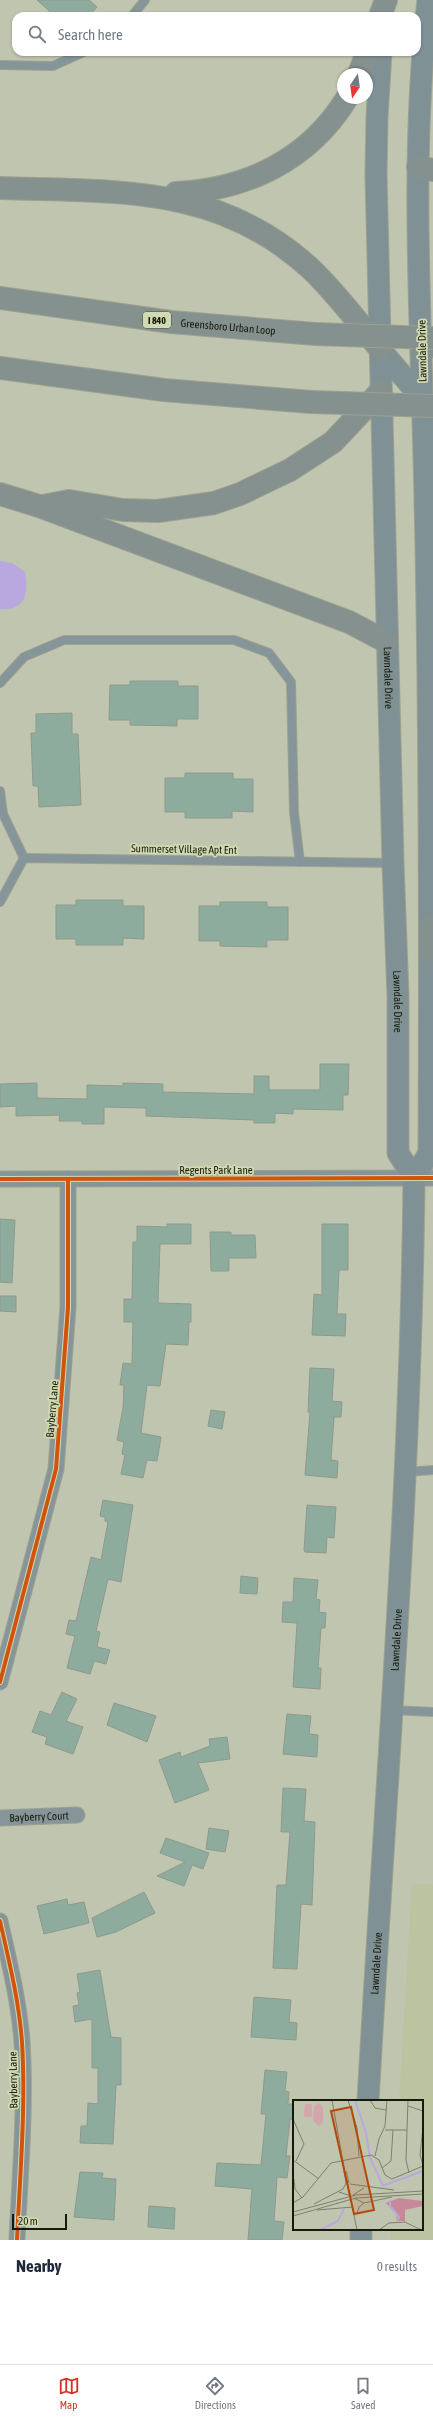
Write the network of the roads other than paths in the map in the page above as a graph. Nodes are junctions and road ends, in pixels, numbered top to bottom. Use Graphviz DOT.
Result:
graph roads {
  1 [pos="145,0"];
  2 [pos="386,0"];
  3 [pos="428,0"];
  4 [pos="135,12"];
  5 [pos="382,12"];
  6 [pos="385,12"];
  7 [pos="75,56"];
  8 [pos="366,56"];
  9 [pos="381,56"];
  10 [pos="0,65"];
  11 [pos="361,68"];
  12 [pos="342,104"];
  13 [pos="425,169"];
  14 [pos="0,188"];
  15 [pos="148,194"];
  16 [pos="0,298"];
  17 [pos="429,344"];
  18 [pos="380,349"];
  19 [pos="0,368"];
  20 [pos="401,373"];
  21 [pos="381,391"];
  22 [pos="430,406"];
  23 [pos="0,494"];
  24 [pos="39,506"];
  25 [pos="387,642"];
  26 [pos="0,683"];
  27 [pos="0,791"];
  28 [pos="24,858"];
  29 [pos="300,862"];
  30 [pos="393,863"];
  31 [pos="0,902"];
  32 [pos="433,925"];
  33 [pos="431,952"];
  34 [pos="423,1178"];
  35 [pos="0,1179"];
  36 [pos="68,1179"];
  37 [pos="433,1470"];
  38 [pos="405,1472"];
  39 [pos="0,1682"];
  40 [pos="390,1710"];
  41 [pos="433,1712"];
  42 [pos="77,1815"];
  43 [pos="0,1818"];
  44 [pos="0,1921"];
  45 [pos="368,2100"];
  46 [pos="362,2230"];
  47 [pos="17,2240"];
  48 [pos="361,2240"];
  1 -- 4 [label="lane"];
  2 -- 5 [label="highway"];
  2 -- 6 [label="main road"];
  3 -- 13 [label="main road, Lawndale Drive"];
  7 -- 10 [label="lane"];
  8 -- 11 [label="highway"];
  9 -- 18 [label="main road, Lawndale Drive"];
  12 -- 15 [label="highway"];
  13 -- 17 [label="main road, Lawndale Drive"];
  14 -- 15 [label="highway"];
  15 -- 18 [label="highway"];
  16 -- 17 [label="highway, Greensboro Urban Loop / I 840, bridge"];
  17 -- 20 [label="main road"];
  17 -- 22 [label="main road, Lawndale Drive"];
  18 -- 20 [label="main road"];
  18 -- 21 [label="main road, Lawndale Drive"];
  19 -- 22 [label="highway, bridge"];
  20 -- 21 [label="main road"];
  20 -- 22 [label="main road"];
  21 -- 24 [label="highway"];
  21 -- 25 [label="main road, Lawndale Drive"];
  22 -- 33 [label="main road, Lawndale Drive"];
  23 -- 24 [label="highway"];
  24 -- 25 [label="highway"];
  25 -- 30 [label="main road, Lawndale Drive"];
  26 -- 29 [label="lane"];
  27 -- 28 [label="lane"];
  28 -- 29 [label="lane, Summerset Village Apt Ent"];
  28 -- 31 [label="lane"];
  29 -- 30 [label="lane, Summerset Village Apt Ent"];
  30 -- 34 [label="main road, Lawndale Drive"];
  32 -- 33 [label="highway"];
  33 -- 34 [label="main road, Lawndale Drive"];
  34 -- 36 [label="street, Regents Park Lane"];
  34 -- 38 [label="main road, Lawndale Drive"];
  35 -- 36 [label="street, Regents Park Lane"];
  36 -- 39 [label="street, Bayberry Lane"];
  37 -- 38 [label="lane"];
  38 -- 40 [label="main road, Lawndale Drive"];
  40 -- 41 [label="lane"];
  40 -- 45 [label="main road, Lawndale Drive"];
  42 -- 43 [label="street, Bayberry Court"];
  44 -- 47 [label="street, Bayberry Lane"];
  46 -- 48 [label="main road"];
}
